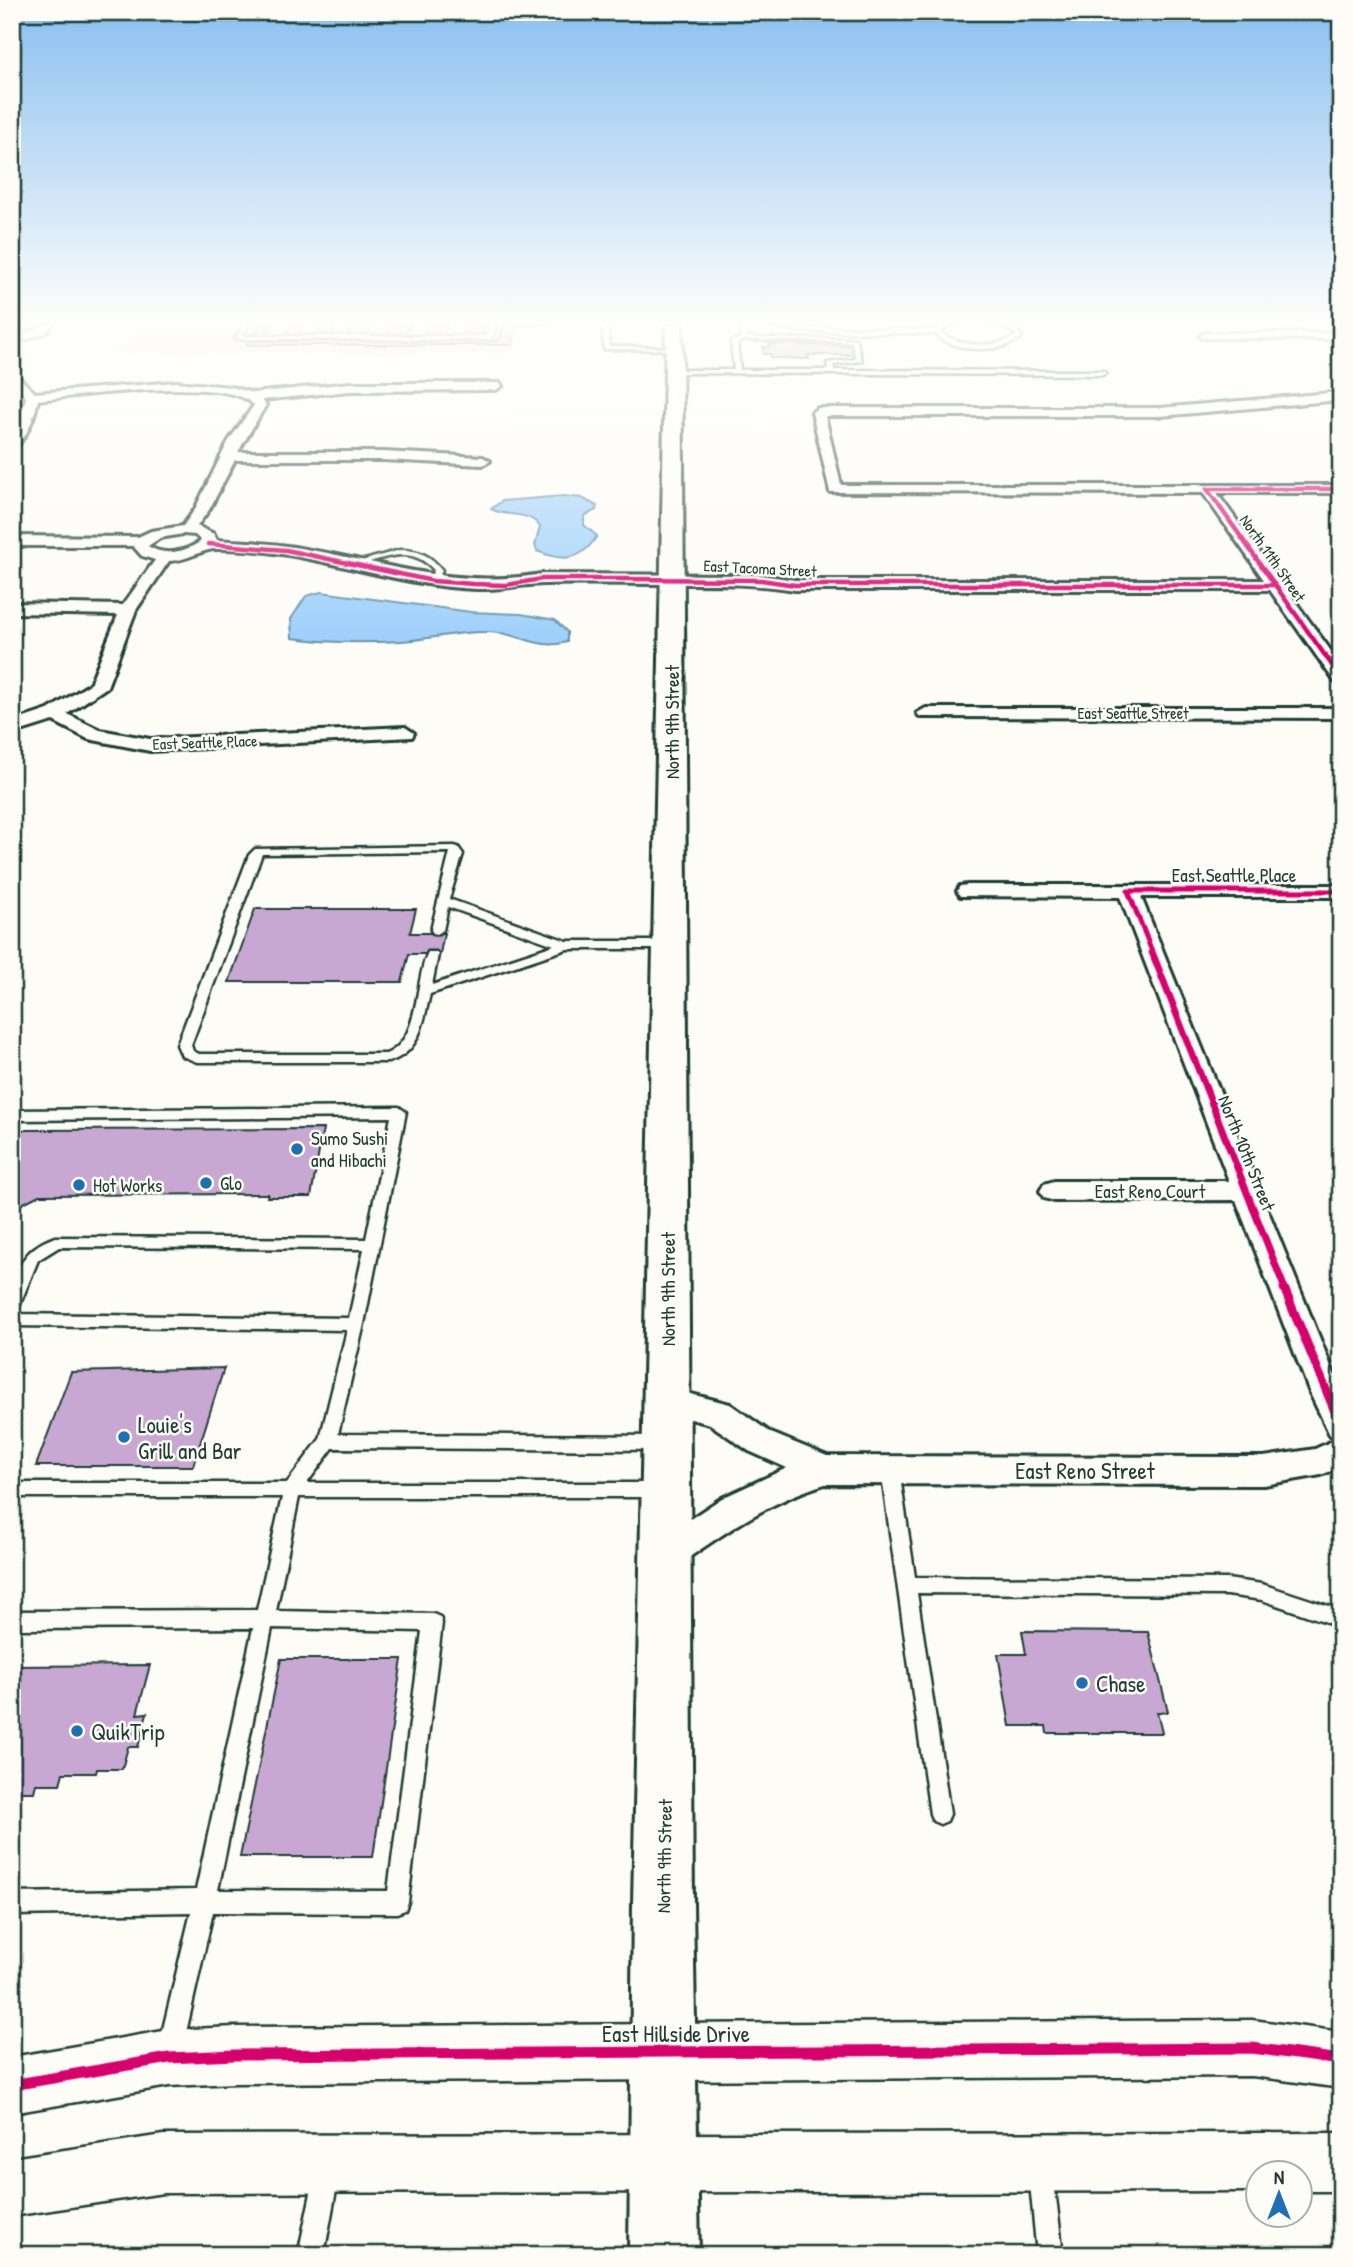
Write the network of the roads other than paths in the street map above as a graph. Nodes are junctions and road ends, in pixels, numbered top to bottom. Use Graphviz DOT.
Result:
graph roads {
  1 [pos="244,430"];
  2 [pos="674,430"];
  3 [pos="822,430"];
  4 [pos="230,456"];
  5 [pos="483,461"];
  6 [pos="1207,489"];
  7 [pos="1341,489"];
  8 [pos="187,530"];
  9 [pos="12,541"];
  10 [pos="141,542"];
  11 [pos="208,544"];
  12 [pos="164,556"];
  13 [pos="355,564"];
  14 [pos="433,582"];
  15 [pos="795,585"];
  16 [pos="1274,585"];
  17 [pos="673,586"];
  18 [pos="12,607"];
  19 [pos="128,610"];
  20 [pos="1341,678"];
  21 [pos="926,713"];
  22 [pos="1341,713"];
  23 [pos="54,714"];
  24 [pos="12,728"];
  25 [pos="405,733"];
  26 [pos="968,891"];
  27 [pos="1128,891"];
  28 [pos="1341,891"];
  29 [pos="443,901"];
  30 [pos="437,930"];
  31 [pos="566,944"];
  32 [pos="670,945"];
  33 [pos="432,955"];
  34 [pos="424,992"];
  35 [pos="12,1115"];
  36 [pos="1054,1191"];
  37 [pos="1245,1191"];
  38 [pos="372,1244"];
  39 [pos="12,1304"];
  40 [pos="12,1320"];
  41 [pos="356,1324"];
  42 [pos="1341,1426"];
  43 [pos="328,1441"];
  44 [pos="667,1445"];
  45 [pos="1341,1451"];
  46 [pos="825,1470"];
  47 [pos="890,1470"];
  48 [pos="12,1490"];
  49 [pos="292,1490"];
  50 [pos="666,1553"];
  51 [pos="907,1585"];
  52 [pos="263,1619"];
  53 [pos="1341,1619"];
  54 [pos="12,1620"];
  55 [pos="940,1814"];
  56 [pos="205,1901"];
  57 [pos="12,1904"];
  58 [pos="664,2052"];
  59 [pos="169,2058"];
  60 [pos="1341,2060"];
  61 [pos="12,2085"];
  62 [pos="1040,2161"];
  63 [pos="664,2162"];
  64 [pos="1341,2162"];
  65 [pos="329,2164"];
  66 [pos="12,2187"];
  67 [pos="312,2255"];
  68 [pos="664,2255"];
  69 [pos="1050,2255"];
  1 -- 4 [label="street"];
  2 -- 17 [label="main road, North 9th Street"];
  3 -- 6 [label="street"];
  4 -- 5 [label="street"];
  4 -- 8 [label="street"];
  6 -- 7 [label="street"];
  6 -- 16 [label="street, North 11th Street"];
  8 -- 10 [label="street"];
  8 -- 11 [label="street"];
  9 -- 10 [label="street"];
  10 -- 12 [label="street"];
  11 -- 12 [label="street"];
  11 -- 13 [label="street, East Tacoma Street"];
  12 -- 19 [label="street"];
  13 -- 14 [label="street, East Tacoma Street"];
  13 -- 14 [label="lane"];
  14 -- 17 [label="street, East Tacoma Street"];
  15 -- 16 [label="street, East Tacoma Street"];
  15 -- 17 [label="street, East Tacoma Street"];
  16 -- 20 [label="street, North 11th Street"];
  17 -- 32 [label="main road, North 9th Street"];
  18 -- 19 [label="street"];
  19 -- 23 [label="street"];
  21 -- 22 [label="street, East Seattle Street"];
  23 -- 24 [label="street"];
  23 -- 25 [label="street, East Seattle Place"];
  26 -- 27 [label="street, East Seattle Place"];
  27 -- 28 [label="street, East Seattle Place"];
  27 -- 37 [label="street, North 10th Street"];
  29 -- 30 [label="lane"];
  29 -- 31 [label="lane"];
  29 -- 34 [label="lane"];
  31 -- 32 [label="lane"];
  31 -- 34 [label="lane"];
  32 -- 44 [label="main road, North 9th Street"];
  33 -- 34 [label="lane"];
  35 -- 38 [label="lane"];
  36 -- 37 [label="street, East Reno Court"];
  37 -- 42 [label="street, North 10th Street"];
  38 -- 39 [label="lane"];
  38 -- 41 [label="lane"];
  40 -- 41 [label="lane"];
  41 -- 43 [label="lane"];
  43 -- 44 [label="lane"];
  43 -- 49 [label="lane"];
  44 -- 46 [label="street, East Reno Street"];
  44 -- 49 [label="lane"];
  44 -- 50 [label="main road, North 9th Street"];
  45 -- 47 [label="street, East Reno Street"];
  46 -- 47 [label="street, East Reno Street"];
  46 -- 50 [label="street, East Reno Street"];
  47 -- 51 [label="lane"];
  48 -- 49 [label="lane"];
  49 -- 52 [label="lane"];
  50 -- 58 [label="main road, North 9th Street"];
  51 -- 53 [label="lane"];
  51 -- 55 [label="lane"];
  52 -- 54 [label="lane"];
  52 -- 56 [label="lane"];
  52 -- 56 [label="lane"];
  56 -- 57 [label="lane"];
  56 -- 59 [label="lane"];
  58 -- 59 [label="street, East Hillside Drive"];
  58 -- 60 [label="street, East Hillside Drive"];
  58 -- 63 [label="main road, North 9th Street"];
  59 -- 61 [label="street, East Hillside Drive"];
  62 -- 63 [label="street"];
  62 -- 64 [label="street"];
  62 -- 69 [label="lane"];
  63 -- 65 [label="street"];
  63 -- 68 [label="main road, North 9th Street"];
  65 -- 66 [label="street"];
  65 -- 67 [label="lane"];
}
